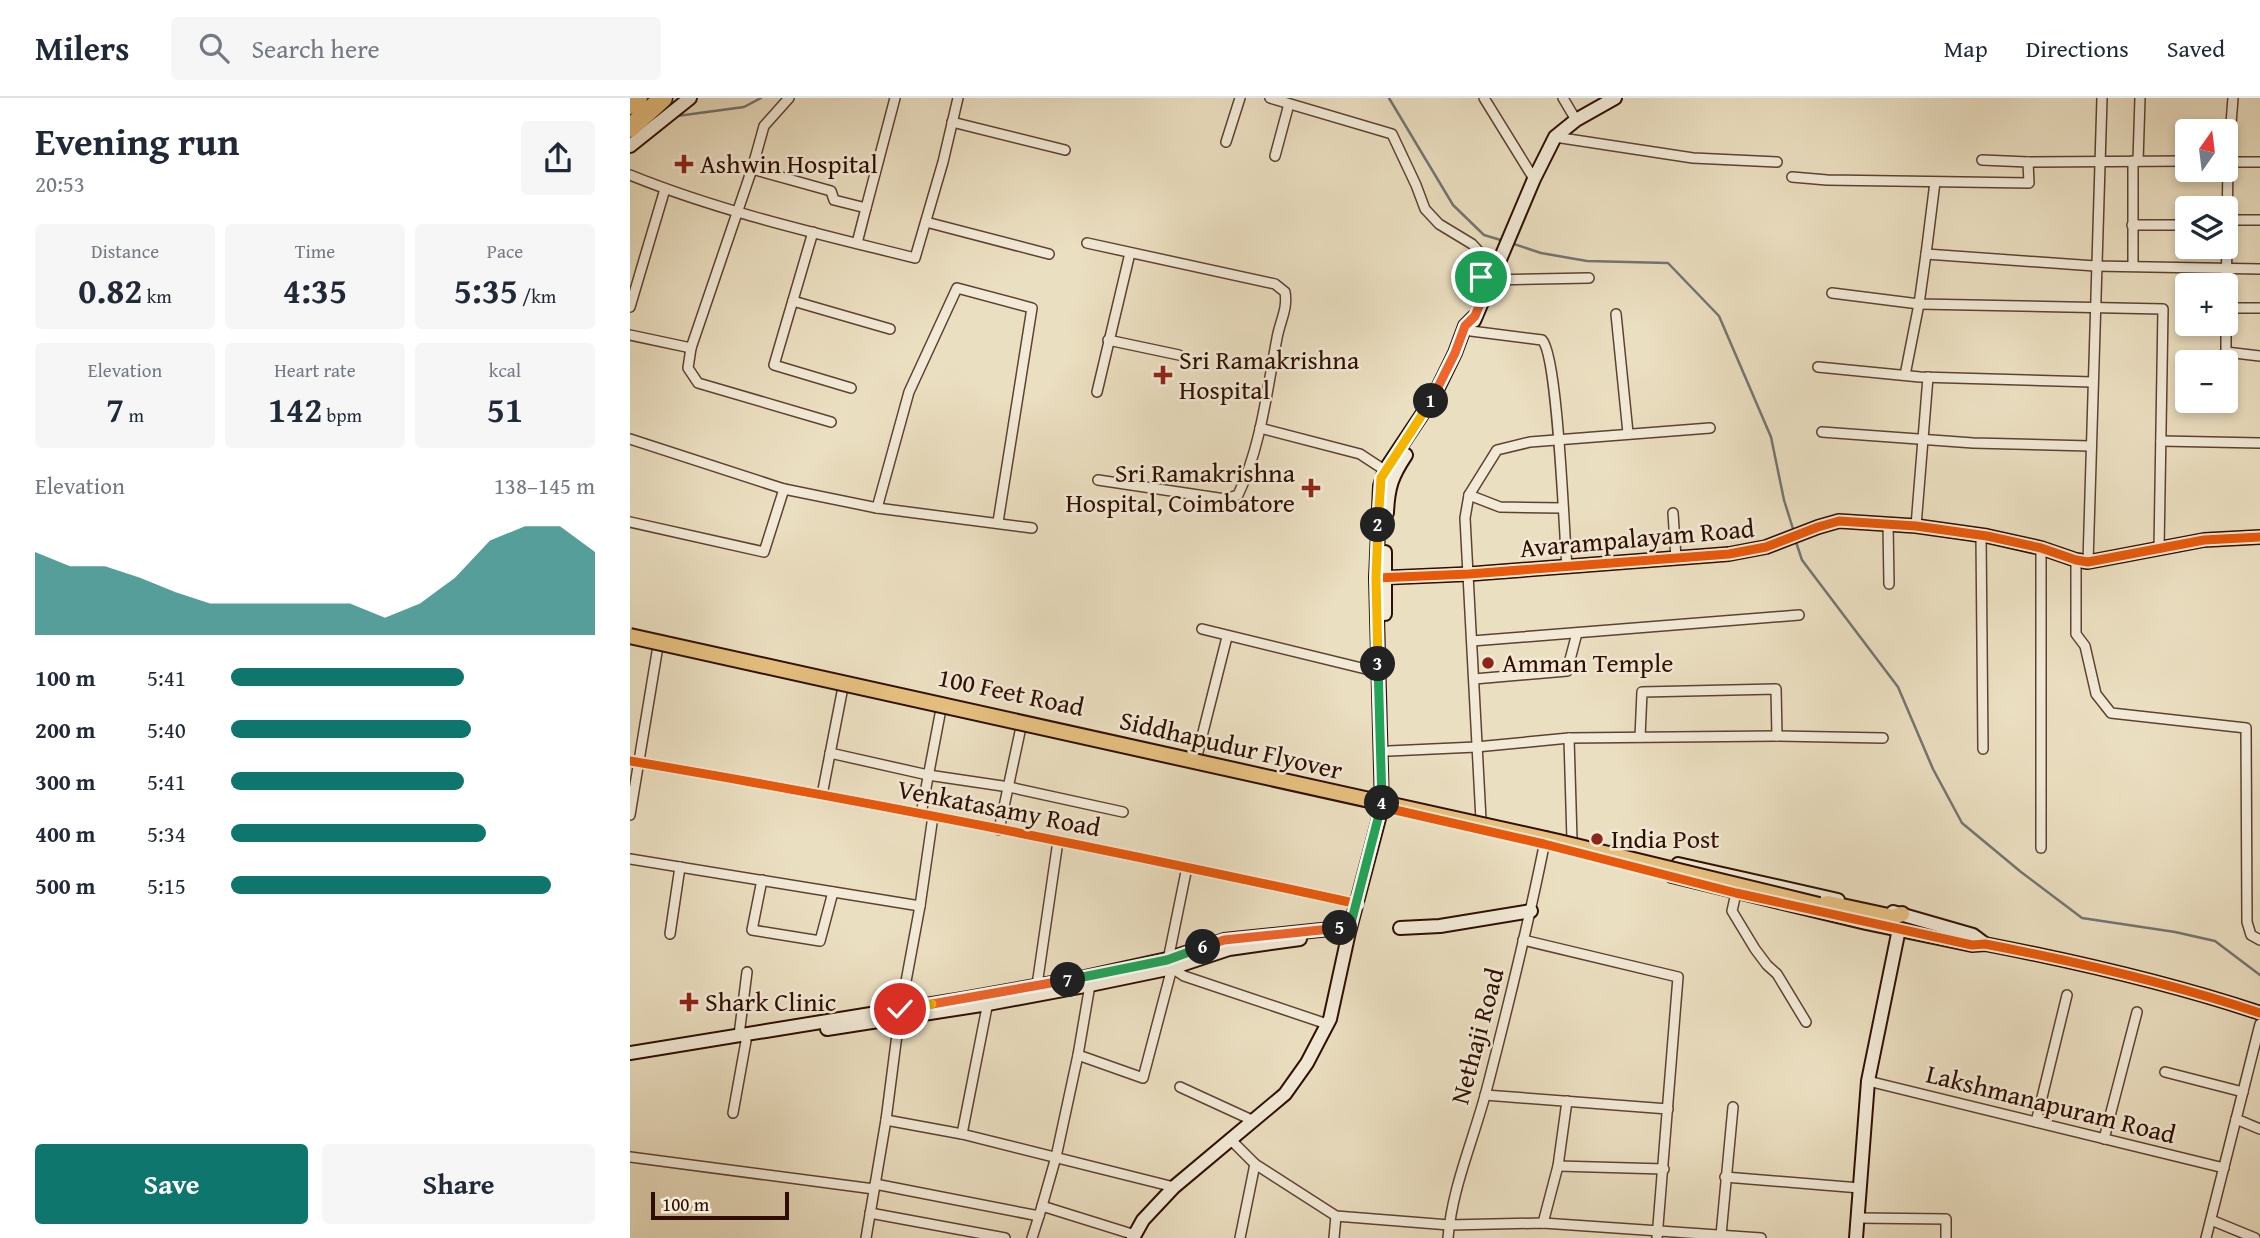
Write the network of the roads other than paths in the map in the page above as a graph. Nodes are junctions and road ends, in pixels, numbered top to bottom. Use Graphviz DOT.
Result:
graph roads {
  1 [pos="638,98"];
  2 [pos="690,98"];
  3 [pos="789,98"];
  4 [pos="895,98"];
  5 [pos="958,98"];
  6 [pos="1240,98"];
  7 [pos="1270,98"];
  8 [pos="1484,98"];
  9 [pos="1563,98"];
  10 [pos="1615,98"];
  11 [pos="2102,98"];
  12 [pos="2140,98"];
  13 [pos="2233,98"];
  14 [pos="1289,104"];
  15 [pos="630,105"];
  16 [pos="663,105"];
  17 [pos="2231,119"];
  18 [pos="1576,120"];
  19 [pos="953,122"];
  20 [pos="630,128"];
  21 [pos="1555,137"];
  22 [pos="1226,142"];
  23 [pos="630,146"];
  24 [pos="1065,150"];
  25 [pos="1275,156"];
  26 [pos="1982,160"];
  27 [pos="2099,161"];
  28 [pos="2136,161"];
  29 [pos="2175,161"];
  30 [pos="1777,162"];
  31 [pos="2028,162"];
  32 [pos="2238,162"];
  33 [pos="2260,162"];
  34 [pos="752,169"];
  35 [pos="630,175"];
  36 [pos="1792,177"];
  37 [pos="1534,179"];
  38 [pos="1935,182"];
  39 [pos="665,190"];
  40 [pos="866,208"];
  41 [pos="737,211"];
  42 [pos="2238,219"];
  43 [pos="2260,220"];
  44 [pos="926,222"];
  45 [pos="2132,225"];
  46 [pos="2175,225"];
  47 [pos="813,232"];
  48 [pos="857,243"];
  49 [pos="1087,243"];
  50 [pos="1130,253"];
  51 [pos="1049,254"];
  52 [pos="1926,254"];
  53 [pos="2227,259"];
  54 [pos="2095,266"];
  55 [pos="2133,266"];
  56 [pos="2260,269"];
  57 [pos="2227,270"];
  58 [pos="2227,273"];
  59 [pos="1589,278"];
  60 [pos="1490,281"];
  61 [pos="1832,293"];
  62 [pos="793,302"];
  63 [pos="1919,304"];
  64 [pos="630,307"];
  65 [pos="2094,308"];
  66 [pos="2238,308"];
  67 [pos="2260,308"];
  68 [pos="1616,314"];
  69 [pos="1475,316"];
  70 [pos="890,330"];
  71 [pos="1471,331"];
  72 [pos="630,335"];
  73 [pos="2226,336"];
  74 [pos="1108,340"];
  75 [pos="691,348"];
  76 [pos="1179,355"];
  77 [pos="2260,356"];
  78 [pos="1818,367"];
  79 [pos="1905,375"];
  80 [pos="1928,377"];
  81 [pos="2092,382"];
  82 [pos="851,388"];
  83 [pos="1097,392"];
  84 [pos="831,422"];
  85 [pos="1260,428"];
  86 [pos="1710,428"];
  87 [pos="1822,432"];
  88 [pos="1628,433"];
  89 [pos="630,439"];
  90 [pos="1559,440"];
  91 [pos="1923,440"];
  92 [pos="2161,441"];
  93 [pos="2260,443"];
  94 [pos="2090,446"];
  95 [pos="1389,473"];
  96 [pos="1098,480"];
  97 [pos="784,489"];
  98 [pos="1469,495"];
  99 [pos="877,508"];
  100 [pos="1562,508"];
  101 [pos="1673,513"];
  102 [pos="630,522"];
  103 [pos="998,522"];
  104 [pos="1888,524"];
  105 [pos="1916,526"];
  106 [pos="1032,528"];
  107 [pos="1981,535"];
  108 [pos="2260,537"];
  109 [pos="2041,548"];
  110 [pos="2159,549"];
  111 [pos="1676,558"];
  112 [pos="2082,561"];
  113 [pos="1567,567"];
  114 [pos="1469,574"];
  115 [pos="1380,578"];
  116 [pos="1889,584"];
  117 [pos="1799,615"];
  118 [pos="1202,629"];
  119 [pos="1577,633"];
  120 [pos="630,637"];
  121 [pos="1227,637"];
  122 [pos="1472,641"];
  123 [pos="658,643"];
  124 [pos="1378,672"];
  125 [pos="1474,679"];
  126 [pos="843,687"];
  127 [pos="941,709"];
  128 [pos="1021,727"];
  129 [pos="1777,736"];
  130 [pos="1640,737"];
  131 [pos="1569,738"];
  132 [pos="1883,738"];
  133 [pos="1476,747"];
  134 [pos="1983,749"];
  135 [pos="1389,751"];
  136 [pos="830,753"];
  137 [pos="1197,755"];
  138 [pos="634,762"];
  139 [pos="928,775"];
  140 [pos="1009,787"];
  141 [pos="822,795"];
  142 [pos="1385,802"];
  143 [pos="1123,812"];
  144 [pos="630,814"];
  145 [pos="921,814"];
  146 [pos="933,816"];
  147 [pos="1481,820"];
  148 [pos="999,830"];
  149 [pos="1545,839"];
  150 [pos="1572,840"];
  151 [pos="1058,841"];
  152 [pos="2041,848"];
  153 [pos="630,859"];
  154 [pos="680,867"];
  155 [pos="1186,867"];
  156 [pos="762,880"];
  157 [pos="833,892"];
  158 [pos="1736,893"];
  159 [pos="1357,904"];
  160 [pos="920,906"];
  161 [pos="1531,911"];
  162 [pos="1853,912"];
  163 [pos="1901,921"];
  164 [pos="1876,925"];
  165 [pos="1400,928"];
  166 [pos="1349,930"];
  167 [pos="670,934"];
  168 [pos="1523,940"];
  169 [pos="2260,940"];
  170 [pos="1170,964"];
  171 [pos="747,972"];
  172 [pos="1037,985"];
  173 [pos="1090,985"];
  174 [pos="2067,995"];
  175 [pos="987,1000"];
  176 [pos="2137,1012"];
  177 [pos="2260,1013"];
  178 [pos="900,1014"];
  179 [pos="1806,1022"];
  180 [pos="1328,1024"];
  181 [pos="2260,1024"];
  182 [pos="742,1038"];
  183 [pos="630,1053"];
  184 [pos="1078,1055"];
  185 [pos="630,1060"];
  186 [pos="2165,1072"];
  187 [pos="1868,1081"];
  188 [pos="1180,1087"];
  189 [pos="2243,1093"];
  190 [pos="1485,1095"];
  191 [pos="1567,1101"];
  192 [pos="1733,1107"];
  193 [pos="1668,1109"];
  194 [pos="733,1113"];
  195 [pos="2236,1119"];
  196 [pos="886,1120"];
  197 [pos="1254,1121"];
  198 [pos="2036,1122"];
  199 [pos="2260,1129"];
  200 [pos="962,1134"];
  201 [pos="2104,1139"];
  202 [pos="1231,1140"];
  203 [pos="630,1157"];
  204 [pos="1056,1157"];
  205 [pos="1255,1164"];
  206 [pos="1558,1166"];
  207 [pos="2224,1168"];
  208 [pos="1664,1169"];
  209 [pos="1726,1177"];
  210 [pos="874,1186"];
  211 [pos="1174,1187"];
  212 [pos="1860,1188"];
  213 [pos="1041,1211"];
  214 [pos="870,1213"];
  215 [pos="1336,1216"];
  216 [pos="1858,1218"];
  217 [pos="2211,1220"];
  218 [pos="1543,1223"];
  219 [pos="1449,1225"];
  220 [pos="1658,1234"];
  221 [pos="1721,1235"];
  222 [pos="1134,1236"];
  223 [pos="866,1238"];
  224 [pos="1004,1238"];
  225 [pos="1032,1238"];
  226 [pos="1240,1238"];
  227 [pos="1334,1238"];
  228 [pos="1448,1238"];
  229 [pos="1761,1238"];
  230 [pos="1856,1238"];
  231 [pos="1946,1238"];
  232 [pos="2206,1238"];
  233 [pos="2255,1238"];
  1 -- 15 [label="highway"];
  2 -- 16 [label="street"];
  3 -- 34 [label="street"];
  4 -- 40 [label="street"];
  5 -- 19 [label="street"];
  6 -- 22 [label="street"];
  7 -- 14 [label="street"];
  8 -- 37 [label="street"];
  9 -- 18 [label="street"];
  10 -- 18 [label="street"];
  11 -- 27 [label="street"];
  12 -- 28 [label="street"];
  13 -- 17 [label="street"];
  14 -- 25 [label="street"];
  14 -- 60 [label="street"];
  16 -- 20 [label="highway"];
  16 -- 23 [label="street"];
  18 -- 21 [label="street"];
  19 -- 24 [label="street"];
  19 -- 44 [label="street"];
  21 -- 30 [label="street"];
  21 -- 37 [label="street"];
  26 -- 31 [label="street"];
  27 -- 28 [label="street"];
  27 -- 31 [label="street"];
  27 -- 54 [label="street"];
  28 -- 29 [label="street"];
  28 -- 45 [label="street"];
  31 -- 38 [label="street"];
  32 -- 33 [label="street"];
  34 -- 40 [label="street"];
  34 -- 41 [label="street"];
  35 -- 39 [label="street"];
  36 -- 38 [label="street"];
  37 -- 60 [label="street"];
  38 -- 52 [label="street"];
  39 -- 41 [label="street"];
  39 -- 64 [label="street"];
  40 -- 48 [label="street"];
  41 -- 47 [label="street"];
  41 -- 75 [label="street"];
  42 -- 43 [label="street"];
  44 -- 48 [label="street"];
  44 -- 51 [label="street"];
  45 -- 46 [label="street"];
  45 -- 55 [label="street"];
  47 -- 48 [label="street"];
  47 -- 62 [label="street"];
  49 -- 50 [label="street"];
  50 -- 74 [label="street"];
  50 -- 85 [label="street"];
  52 -- 54 [label="street"];
  52 -- 63 [label="street"];
  53 -- 57 [label="street"];
  54 -- 55 [label="street"];
  54 -- 65 [label="street"];
  55 -- 57 [label="street"];
  56 -- 57 [label="street"];
  57 -- 58 [label="street"];
  59 -- 60 [label="street"];
  60 -- 69 [label="street"];
  61 -- 63 [label="street"];
  62 -- 70 [label="street"];
  62 -- 82 [label="street"];
  63 -- 65 [label="street"];
  63 -- 79 [label="street"];
  65 -- 81 [label="street"];
  65 -- 92 [label="street"];
  66 -- 67 [label="street"];
  68 -- 88 [label="street"];
  69 -- 71 [label="street"];
  69 -- 95 [label="street"];
  71 -- 90 [label="street"];
  71 -- 95 [label="street"];
  72 -- 75 [label="street"];
  73 -- 77 [label="street"];
  74 -- 76 [label="street"];
  74 -- 83 [label="street"];
  75 -- 84 [label="street"];
  78 -- 79 [label="street"];
  79 -- 80 [label="street"];
  80 -- 81 [label="street"];
  80 -- 91 [label="street"];
  81 -- 94 [label="street"];
  85 -- 95 [label="street"];
  85 -- 96 [label="street"];
  86 -- 88 [label="street"];
  87 -- 91 [label="street"];
  88 -- 90 [label="street"];
  89 -- 97 [label="street"];
  90 -- 98 [label="street"];
  90 -- 100 [label="street"];
  91 -- 94 [label="street"];
  91 -- 105 [label="street"];
  92 -- 93 [label="street"];
  92 -- 110 [label="street"];
  94 -- 112 [label="street"];
  95 -- 115 [label="street"];
  97 -- 99 [label="street"];
  97 -- 102 [label="street"];
  98 -- 100 [label="street"];
  98 -- 114 [label="street"];
  99 -- 103 [label="street"];
  99 -- 103 [label="street"];
  100 -- 113 [label="street"];
  101 -- 111 [label="street"];
  103 -- 106 [label="street"];
  104 -- 105 [label="street, Avarampalayam Road"];
  104 -- 111 [label="street, Avarampalayam Road"];
  104 -- 116 [label="street"];
  105 -- 107 [label="street, Avarampalayam Road"];
  107 -- 109 [label="street, Avarampalayam Road"];
  107 -- 134 [label="street"];
  108 -- 110 [label="street, Avarampalayam Road"];
  109 -- 112 [label="street, Avarampalayam Road"];
  109 -- 152 [label="street"];
  110 -- 112 [label="street, Avarampalayam Road"];
  111 -- 113 [label="street, Avarampalayam Road"];
  112 -- 169 [label="street"];
  113 -- 114 [label="street, Avarampalayam Road"];
  114 -- 115 [label="street, Avarampalayam Road"];
  114 -- 122 [label="street"];
  115 -- 124 [label="street"];
  115 -- 135 [label="street"];
  117 -- 119 [label="street"];
  118 -- 121 [label="street"];
  119 -- 122 [label="street"];
  119 -- 125 [label="street"];
  120 -- 123 [label="street, 100 Feet Road"];
  120 -- 162 [label="main road, Siddhapudur Flyover, bridge"];
  121 -- 124 [label="street"];
  121 -- 137 [label="street"];
  122 -- 125 [label="street"];
  123 -- 126 [label="street, 100 Feet Road"];
  123 -- 137 [label="street, 100 Feet Road"];
  123 -- 138 [label="street"];
  124 -- 142 [label="street"];
  125 -- 133 [label="street"];
  126 -- 127 [label="street, 100 Feet Road"];
  126 -- 136 [label="street"];
  127 -- 128 [label="street, 100 Feet Road"];
  127 -- 139 [label="street"];
  128 -- 140 [label="street"];
  128 -- 142 [label="street, 100 Feet Road"];
  129 -- 130 [label="street"];
  129 -- 130 [label="street"];
  129 -- 132 [label="street"];
  130 -- 131 [label="street"];
  131 -- 133 [label="street"];
  131 -- 150 [label="street"];
  133 -- 135 [label="street"];
  133 -- 147 [label="street"];
  135 -- 142 [label="street"];
  136 -- 139 [label="street"];
  136 -- 141 [label="street"];
  137 -- 142 [label="street, 100 Feet Road"];
  138 -- 141 [label="street, Venkatasamy Road"];
  138 -- 144 [label="street"];
  139 -- 140 [label="street"];
  139 -- 145 [label="street"];
  140 -- 143 [label="street"];
  140 -- 148 [label="street"];
  141 -- 145 [label="street, Venkatasamy Road"];
  142 -- 147 [label="street"];
  142 -- 149 [label="street"];
  142 -- 159 [label="street"];
  145 -- 146 [label="street, Venkatasamy Road"];
  146 -- 148 [label="street, Venkatasamy Road"];
  146 -- 160 [label="street"];
  147 -- 149 [label="street"];
  148 -- 151 [label="street, Venkatasamy Road"];
  149 -- 150 [label="street"];
  149 -- 158 [label="street"];
  149 -- 161 [label="street, Nethaji Road"];
  150 -- 163 [label="street"];
  151 -- 155 [label="street, Venkatasamy Road"];
  151 -- 172 [label="street"];
  153 -- 154 [label="street"];
  154 -- 156 [label="street"];
  154 -- 167 [label="street"];
  155 -- 159 [label="street, Venkatasamy Road"];
  155 -- 170 [label="street"];
  156 -- 157 [label="street"];
  156 -- 157 [label="street"];
  157 -- 160 [label="street"];
  158 -- 164 [label="street"];
  158 -- 179 [label="street"];
  159 -- 166 [label="street"];
  160 -- 178 [label="street"];
  161 -- 165 [label="street"];
  161 -- 168 [label="street, Nethaji Road"];
  162 -- 163 [label="main road, Siddhapudur Flyover"];
  162 -- 164 [label="main road, Siddhapudur Flyover"];
  163 -- 164 [label="street"];
  163 -- 177 [label="street"];
  163 -- 187 [label="street"];
  166 -- 170 [label="street"];
  166 -- 180 [label="street"];
  168 -- 190 [label="street, Nethaji Road"];
  168 -- 193 [label="street"];
  170 -- 172 [label="street"];
  170 -- 173 [label="street"];
  170 -- 180 [label="street"];
  170 -- 184 [label="street"];
  171 -- 182 [label="street"];
  172 -- 175 [label="street"];
  173 -- 175 [label="street"];
  173 -- 184 [label="street"];
  174 -- 198 [label="street"];
  175 -- 178 [label="street"];
  175 -- 200 [label="street"];
  176 -- 201 [label="street"];
  178 -- 182 [label="street"];
  178 -- 196 [label="street"];
  180 -- 197 [label="street"];
  181 -- 189 [label="street"];
  182 -- 183 [label="street"];
  182 -- 185 [label="street"];
  182 -- 194 [label="street"];
  184 -- 204 [label="street"];
  186 -- 189 [label="street"];
  187 -- 198 [label="street, Lakshmanapuram Road"];
  187 -- 212 [label="street"];
  188 -- 197 [label="street"];
  189 -- 195 [label="street"];
  190 -- 191 [label="street"];
  190 -- 219 [label="street, Nethaji Road"];
  191 -- 193 [label="street"];
  191 -- 206 [label="street"];
  192 -- 209 [label="street"];
  193 -- 208 [label="street"];
  195 -- 199 [label="street"];
  195 -- 207 [label="street"];
  196 -- 200 [label="street"];
  196 -- 210 [label="street"];
  197 -- 202 [label="street"];
  198 -- 201 [label="street, Lakshmanapuram Road"];
  200 -- 204 [label="street"];
  201 -- 207 [label="street, Lakshmanapuram Road"];
  202 -- 205 [label="street"];
  202 -- 211 [label="street"];
  203 -- 210 [label="street"];
  204 -- 211 [label="street"];
  204 -- 213 [label="street"];
  205 -- 215 [label="street"];
  205 -- 226 [label="street"];
  206 -- 208 [label="street"];
  206 -- 218 [label="street"];
  207 -- 217 [label="street"];
  208 -- 220 [label="street"];
  209 -- 212 [label="street"];
  209 -- 221 [label="street"];
  210 -- 213 [label="street"];
  210 -- 214 [label="street"];
  211 -- 222 [label="street"];
  212 -- 216 [label="street"];
  213 -- 222 [label="street"];
  213 -- 225 [label="street"];
  214 -- 223 [label="street"];
  214 -- 224 [label="street"];
  215 -- 219 [label="street"];
  215 -- 227 [label="street"];
  216 -- 230 [label="street"];
  216 -- 231 [label="street"];
  217 -- 232 [label="street"];
  217 -- 233 [label="street"];
  218 -- 219 [label="street"];
  218 -- 220 [label="street"];
  219 -- 228 [label="street, Nethaji Road"];
  220 -- 221 [label="street"];
  221 -- 229 [label="street"];
}
